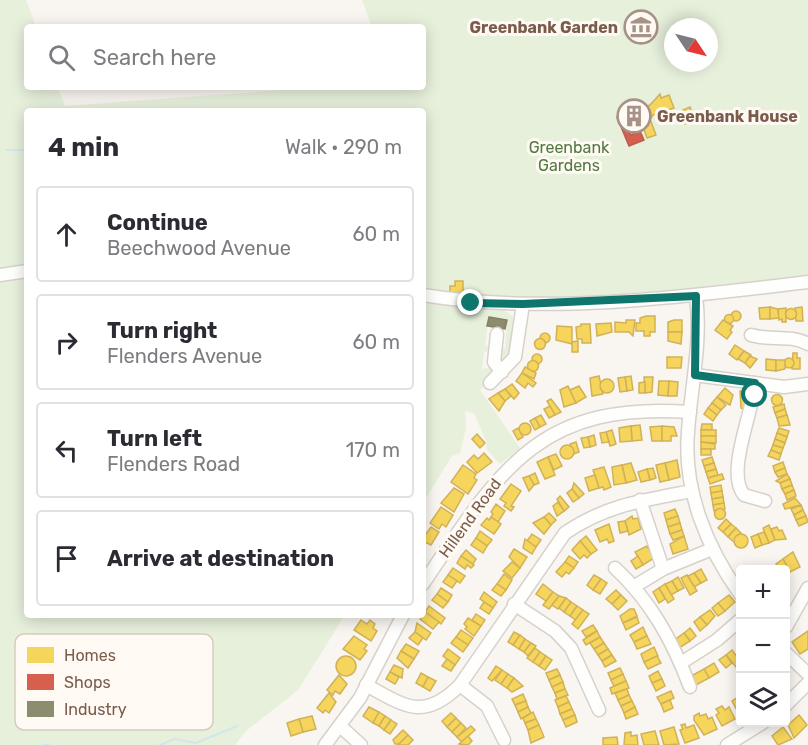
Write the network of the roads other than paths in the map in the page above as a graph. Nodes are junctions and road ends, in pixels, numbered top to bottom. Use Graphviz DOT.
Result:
graph roads {
  1 [pos="24,271"];
  2 [pos="0,275"];
  3 [pos="808,282"];
  4 [pos="426,296"];
  5 [pos="696,296"];
  6 [pos="523,304"];
  7 [pos="497,334"];
  8 [pos="758,340"];
  9 [pos="808,344"];
  10 [pos="502,372"];
  11 [pos="695,375"];
  12 [pos="490,383"];
  13 [pos="755,383"];
  14 [pos="808,384"];
  15 [pos="690,412"];
  16 [pos="692,490"];
  17 [pos="759,497"];
  18 [pos="640,500"];
  19 [pos="712,549"];
  20 [pos="615,568"];
  21 [pos="663,568"];
  22 [pos="426,580"];
  23 [pos="635,586"];
  24 [pos="736,586"];
  25 [pos="803,592"];
  26 [pos="514,604"];
  27 [pos="401,618"];
  28 [pos="790,619"];
  29 [pos="736,624"];
  30 [pos="790,657"];
  31 [pos="681,663"];
  32 [pos="808,674"];
  33 [pos="808,683"];
  34 [pos="460,684"];
  35 [pos="366,685"];
  36 [pos="690,687"];
  37 [pos="790,701"];
  38 [pos="598,710"];
  39 [pos="340,726"];
  40 [pos="757,727"];
  41 [pos="504,741"];
  42 [pos="325,745"];
  43 [pos="361,745"];
  44 [pos="727,745"];
  1 -- 2 [label="street"];
  3 -- 5 [label="street"];
  4 -- 6 [label="street"];
  5 -- 6 [label="street"];
  5 -- 11 [label="street"];
  6 -- 10 [label="street"];
  7 -- 10 [label="street"];
  8 -- 9 [label="street"];
  10 -- 12 [label="street"];
  11 -- 13 [label="street"];
  11 -- 15 [label="street"];
  13 -- 14 [label="street"];
  13 -- 17 [label="street"];
  15 -- 16 [label="street"];
  15 -- 22 [label="street, Hillend Road"];
  16 -- 18 [label="street"];
  16 -- 19 [label="street"];
  18 -- 21 [label="street"];
  18 -- 26 [label="street"];
  19 -- 21 [label="street"];
  19 -- 24 [label="street"];
  20 -- 23 [label="street"];
  21 -- 23 [label="street"];
  23 -- 31 [label="street"];
  25 -- 28 [label="street"];
  26 -- 34 [label="street"];
  26 -- 38 [label="street"];
  27 -- 35 [label="street"];
  29 -- 31 [label="street"];
  30 -- 32 [label="street"];
  31 -- 36 [label="street"];
  33 -- 37 [label="street"];
  34 -- 35 [label="street"];
  34 -- 41 [label="street"];
  35 -- 39 [label="street"];
  39 -- 42 [label="street"];
  39 -- 43 [label="street"];
  40 -- 44 [label="street"];
}
